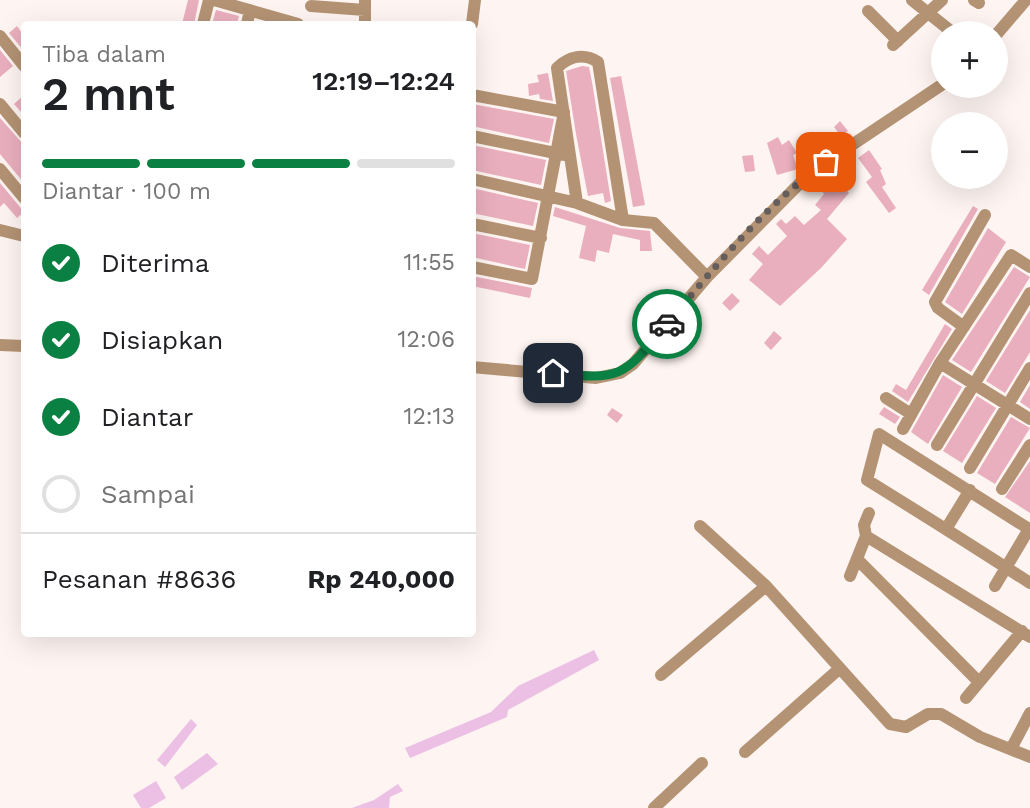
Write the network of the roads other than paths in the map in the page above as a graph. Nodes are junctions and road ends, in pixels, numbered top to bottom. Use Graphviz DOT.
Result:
graph roads {
  1 [pos="209,0"];
  2 [pos="214,0"];
  3 [pos="475,0"];
  4 [pos="912,0"];
  5 [pos="942,0"];
  6 [pos="1026,0"];
  7 [pos="365,5"];
  8 [pos="311,6"];
  9 [pos="250,10"];
  10 [pos="868,11"];
  11 [pos="927,15"];
  12 [pos="205,21"];
  13 [pos="248,21"];
  14 [pos="285,21"];
  15 [pos="472,21"];
  16 [pos="936,21"];
  17 [pos="1008,21"];
  18 [pos="0,36"];
  19 [pos="21,61"];
  20 [pos="931,92"];
  21 [pos="476,96"];
  22 [pos="0,104"];
  23 [pos="564,111"];
  24 [pos="21,129"];
  25 [pos="476,137"];
  26 [pos="558,154"];
  27 [pos="572,156"];
  28 [pos="0,169"];
  29 [pos="476,180"];
  30 [pos="21,194"];
  31 [pos="550,197"];
  32 [pos="577,202"];
  33 [pos="985,215"];
  34 [pos="623,220"];
  35 [pos="476,225"];
  36 [pos="0,230"];
  37 [pos="21,235"];
  38 [pos="541,238"];
  39 [pos="1030,267"];
  40 [pos="476,268"];
  41 [pos="707,277"];
  42 [pos="1030,293"];
  43 [pos="964,327"];
  44 [pos="0,345"];
  45 [pos="21,346"];
  46 [pos="940,363"];
  47 [pos="476,367"];
  48 [pos="1030,368"];
  49 [pos="974,384"];
  50 [pos="886,398"];
  51 [pos="1008,405"];
  52 [pos="911,414"];
  53 [pos="1030,419"];
  54 [pos="904,429"];
  55 [pos="937,445"];
  56 [pos="1030,445"];
  57 [pos="970,468"];
  58 [pos="1002,489"];
  59 [pos="970,490"];
  60 [pos="869,513"];
  61 [pos="700,526"];
  62 [pos="946,529"];
  63 [pos="866,536"];
  64 [pos="858,560"];
  65 [pos="1006,567"];
  66 [pos="850,576"];
  67 [pos="1030,583"];
  68 [pos="766,586"];
  69 [pos="995,586"];
  70 [pos="1026,634"];
  71 [pos="839,669"];
  72 [pos="662,675"];
  73 [pos="979,682"];
  74 [pos="966,698"];
  75 [pos="1030,713"];
  76 [pos="1011,750"];
  77 [pos="745,752"];
  78 [pos="1030,757"];
  79 [pos="702,763"];
  80 [pos="654,808"];
  1 -- 12 [label="street"];
  2 -- 9 [label="street"];
  3 -- 15 [label="street"];
  4 -- 11 [label="street"];
  5 -- 11 [label="street"];
  6 -- 17 [label="street"];
  7 -- 8 [label="street"];
  9 -- 13 [label="street"];
  9 -- 14 [label="street"];
  10 -- 11 [label="street"];
  11 -- 16 [label="street"];
  18 -- 19 [label="street"];
  20 -- 41 [label="street"];
  21 -- 23 [label="street"];
  22 -- 24 [label="street"];
  23 -- 26 [label="street"];
  23 -- 27 [label="street"];
  23 -- 34 [label="street"];
  25 -- 26 [label="street"];
  26 -- 27 [label="street"];
  26 -- 31 [label="street"];
  27 -- 32 [label="street"];
  28 -- 30 [label="street"];
  29 -- 31 [label="street"];
  31 -- 32 [label="street"];
  31 -- 38 [label="street"];
  32 -- 34 [label="street"];
  33 -- 43 [label="street"];
  34 -- 41 [label="street"];
  35 -- 38 [label="street"];
  36 -- 37 [label="street"];
  38 -- 40 [label="street"];
  39 -- 43 [label="street"];
  41 -- 47 [label="street"];
  42 -- 49 [label="street"];
  43 -- 46 [label="street"];
  44 -- 45 [label="street"];
  46 -- 49 [label="street"];
  46 -- 52 [label="street"];
  48 -- 51 [label="street"];
  49 -- 51 [label="street"];
  49 -- 55 [label="street"];
  50 -- 52 [label="street"];
  51 -- 53 [label="street"];
  51 -- 57 [label="street"];
  52 -- 54 [label="street"];
  56 -- 58 [label="street"];
  59 -- 62 [label="street"];
  59 -- 62 [label="street"];
  59 -- 65 [label="street"];
  60 -- 63 [label="street"];
  61 -- 68 [label="street"];
  62 -- 65 [label="street"];
  63 -- 64 [label="street"];
  63 -- 70 [label="street"];
  64 -- 66 [label="street"];
  64 -- 73 [label="street"];
  65 -- 67 [label="street"];
  65 -- 69 [label="street"];
  68 -- 71 [label="street"];
  68 -- 72 [label="street"];
  70 -- 73 [label="street"];
  71 -- 76 [label="street"];
  71 -- 77 [label="street"];
  73 -- 74 [label="street"];
  75 -- 76 [label="street"];
  76 -- 78 [label="street"];
  79 -- 80 [label="street"];
}
